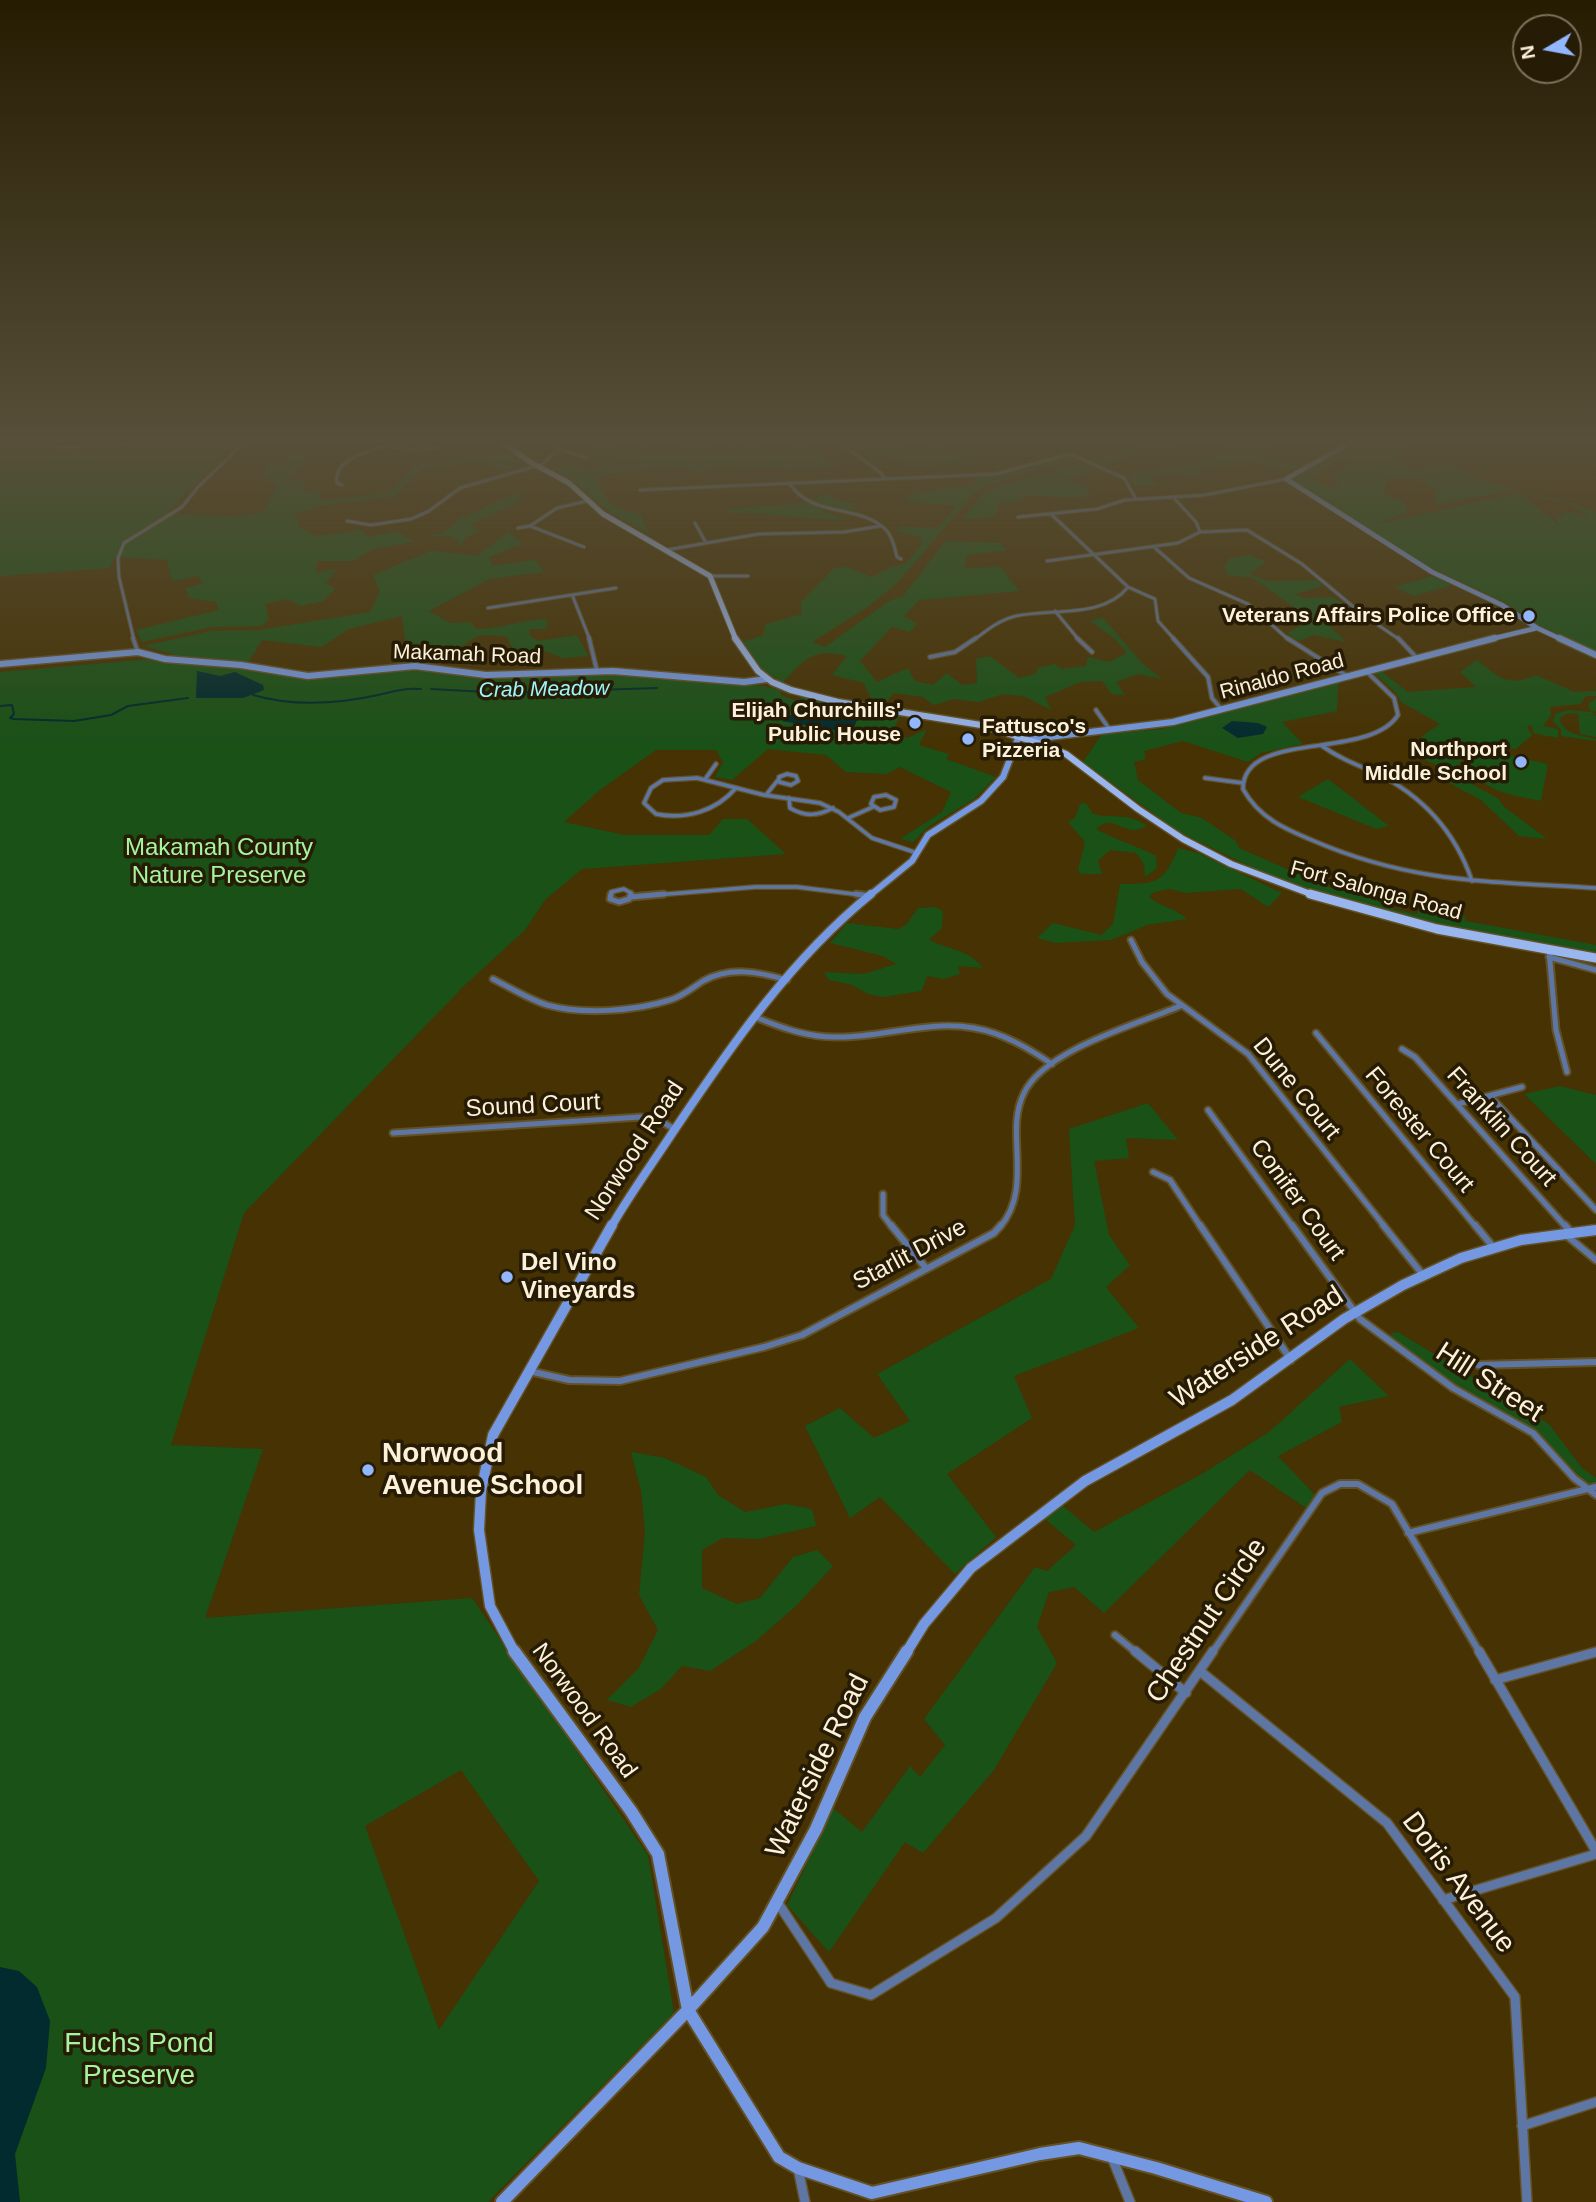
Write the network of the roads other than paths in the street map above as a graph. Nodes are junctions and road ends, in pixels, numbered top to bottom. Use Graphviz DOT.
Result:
graph roads {
  1 [pos="124,543"];
  2 [pos="569,543"];
  3 [pos="653,543"];
  4 [pos="697,543"];
  5 [pos="892,543"];
  6 [pos="1080,543"];
  7 [pos="1176,543"];
  8 [pos="1268,543"];
  9 [pos="1385,543"];
  10 [pos="584,547"];
  11 [pos="1153,547"];
  12 [pos="666,550"];
  13 [pos="1093,555"];
  14 [pos="901,559"];
  15 [pos="1047,561"];
  16 [pos="710,576"];
  17 [pos="748,576"];
  18 [pos="1128,587"];
  19 [pos="616,588"];
  20 [pos="573,597"];
  21 [pos="488,608"];
  22 [pos="1055,611"];
  23 [pos="1537,628"];
  24 [pos="138,652"];
  25 [pos="1092,652"];
  26 [pos="1596,655"];
  27 [pos="930,657"];
  28 [pos="1416,657"];
  29 [pos="0,664"];
  30 [pos="597,671"];
  31 [pos="1366,671"];
  32 [pos="1347,676"];
  33 [pos="768,679"];
  34 [pos="1096,710"];
  35 [pos="1222,710"];
  36 [pos="1111,730"];
  37 [pos="1019,736"];
  38 [pos="1032,738"];
  39 [pos="1322,746"];
  40 [pos="716,764"];
  41 [pos="706,778"];
  42 [pos="1205,778"];
  43 [pos="778,780"];
  44 [pos="1242,783"];
  45 [pos="737,788"];
  46 [pos="766,795"];
  47 [pos="789,798"];
  48 [pos="873,807"];
  49 [pos="833,808"];
  50 [pos="848,818"];
  51 [pos="916,853"];
  52 [pos="1472,881"];
  53 [pos="1596,888"];
  54 [pos="870,896"];
  55 [pos="631,897"];
  56 [pos="1131,940"];
  57 [pos="1549,954"];
  58 [pos="1596,958"];
  59 [pos="1596,970"];
  60 [pos="493,979"];
  61 [pos="787,980"];
  62 [pos="1180,1006"];
  63 [pos="755,1017"];
  64 [pos="1317,1033"];
  65 [pos="1402,1049"];
  66 [pos="1052,1065"];
  67 [pos="1567,1072"];
  68 [pos="1522,1087"];
  69 [pos="1490,1096"];
  70 [pos="1458,1104"];
  71 [pos="1208,1110"];
  72 [pos="673,1128"];
  73 [pos="393,1133"];
  74 [pos="1153,1172"];
  75 [pos="883,1194"];
  76 [pos="1596,1210"];
  77 [pos="1596,1230"];
  78 [pos="1567,1232"];
  79 [pos="1494,1248"];
  80 [pos="1596,1260"];
  81 [pos="926,1268"];
  82 [pos="1423,1275"];
  83 [pos="1354,1312"];
  84 [pos="1291,1360"];
  85 [pos="1596,1362"];
  86 [pos="1478,1364"];
  87 [pos="528,1371"];
  88 [pos="1596,1487"];
  89 [pos="1587,1488"];
  90 [pos="1596,1495"];
  91 [pos="1408,1533"];
  92 [pos="1115,1634"];
  93 [pos="1596,1651"];
  94 [pos="1201,1672"];
  95 [pos="1495,1680"];
  96 [pos="1186,1693"];
  97 [pos="1596,1852"];
  98 [pos="1443,1900"];
  99 [pos="778,1903"];
  100 [pos="688,2010"];
  101 [pos="1596,2102"];
  102 [pos="1521,2126"];
  103 [pos="1112,2158"];
  104 [pos="798,2168"];
  105 [pos="502,2202"];
  106 [pos="805,2202"];
  107 [pos="1130,2202"];
  108 [pos="1265,2202"];
  109 [pos="1527,2202"];
  1 -- 24 [label="street"];
  2 -- 10 [label="street"];
  3 -- 12 [label="main road"];
  4 -- 12 [label="street"];
  5 -- 14 [label="street"];
  6 -- 13 [label="street"];
  7 -- 11 [label="street"];
  8 -- 28 [label="street"];
  9 -- 23 [label="street"];
  11 -- 13 [label="street"];
  11 -- 32 [label="street"];
  12 -- 16 [label="main road"];
  13 -- 15 [label="street"];
  13 -- 18 [label="street"];
  16 -- 17 [label="street"];
  16 -- 33 [label="main road"];
  18 -- 22 [label="street"];
  18 -- 35 [label="street"];
  19 -- 20 [label="street"];
  20 -- 21 [label="street"];
  20 -- 30 [label="street"];
  22 -- 25 [label="street"];
  22 -- 27 [label="street"];
  23 -- 26 [label="street"];
  23 -- 28 [label="street, Rinaldo Road"];
  24 -- 29 [label="street, Makamah Road"];
  24 -- 30 [label="street, Makamah Road"];
  28 -- 31 [label="street, Rinaldo Road"];
  30 -- 33 [label="street, Makamah Road"];
  31 -- 32 [label="street, Rinaldo Road"];
  31 -- 39 [label="street"];
  32 -- 35 [label="street, Rinaldo Road"];
  33 -- 37 [label="main road, Fort Salonga Road"];
  34 -- 36 [label="street"];
  35 -- 36 [label="street, Rinaldo Road"];
  36 -- 38 [label="street, Rinaldo Road"];
  37 -- 38 [label="main road, Fort Salonga Road"];
  37 -- 51 [label="street, Norwood Road"];
  38 -- 57 [label="main road, Fort Salonga Road"];
  39 -- 44 [label="street"];
  39 -- 52 [label="street"];
  40 -- 41 [label="street"];
  41 -- 45 [label="street"];
  41 -- 45 [label="street"];
  42 -- 44 [label="street"];
  43 -- 43 [label="street"];
  43 -- 46 [label="street"];
  44 -- 52 [label="street"];
  45 -- 46 [label="street"];
  46 -- 47 [label="street"];
  47 -- 49 [label="street"];
  47 -- 49 [label="street"];
  48 -- 48 [label="street"];
  48 -- 50 [label="street"];
  49 -- 50 [label="street"];
  50 -- 51 [label="street"];
  51 -- 54 [label="street, Norwood Road"];
  52 -- 53 [label="street"];
  54 -- 55 [label="street"];
  54 -- 61 [label="street, Norwood Road"];
  55 -- 55 [label="street"];
  56 -- 62 [label="street, Dune Court"];
  57 -- 58 [label="main road, Fort Salonga Road"];
  57 -- 59 [label="street, Fort Salonga Road"];
  57 -- 67 [label="street"];
  60 -- 61 [label="street"];
  61 -- 63 [label="street, Norwood Road"];
  62 -- 66 [label="street, Starlit Drive"];
  62 -- 82 [label="street, Dune Court"];
  63 -- 66 [label="street"];
  63 -- 72 [label="street, Norwood Road"];
  64 -- 79 [label="street, Forester Court"];
  65 -- 70 [label="street, Franklin Court"];
  66 -- 81 [label="street, Starlit Drive"];
  68 -- 69 [label="street"];
  69 -- 70 [label="street"];
  69 -- 76 [label="street"];
  70 -- 78 [label="street, Franklin Court"];
  71 -- 83 [label="street, Conifer Court"];
  72 -- 73 [label="street, Sound Court"];
  72 -- 87 [label="street, Norwood Road"];
  74 -- 84 [label="street"];
  75 -- 81 [label="street"];
  77 -- 78 [label="street, Waterside Road"];
  78 -- 79 [label="street, Waterside Road"];
  78 -- 80 [label="street, Franklin Court"];
  79 -- 82 [label="street, Waterside Road"];
  81 -- 87 [label="street, Starlit Drive"];
  82 -- 83 [label="street, Waterside Road"];
  83 -- 84 [label="street, Waterside Road"];
  83 -- 89 [label="street, Hill Street"];
  84 -- 99 [label="street, Waterside Road"];
  85 -- 86 [label="street"];
  87 -- 100 [label="street, Norwood Road"];
  88 -- 89 [label="street"];
  89 -- 90 [label="street, Hill Street"];
  89 -- 91 [label="street"];
  91 -- 94 [label="street, Chestnut Circle"];
  91 -- 95 [label="street, Chestnut Circle"];
  92 -- 96 [label="street"];
  93 -- 95 [label="street"];
  94 -- 96 [label="street, Chestnut Circle"];
  94 -- 98 [label="street, Doris Avenue"];
  95 -- 97 [label="street, Chestnut Circle"];
  96 -- 99 [label="street, Chestnut Circle"];
  97 -- 98 [label="street"];
  98 -- 102 [label="street, Doris Avenue"];
  99 -- 100 [label="street, Waterside Road"];
  100 -- 104 [label="street"];
  100 -- 105 [label="street, Waterside Road"];
  101 -- 102 [label="street"];
  102 -- 109 [label="street, Doris Avenue"];
  103 -- 104 [label="street"];
  103 -- 107 [label="street"];
  103 -- 108 [label="street"];
  104 -- 106 [label="street"];
}
